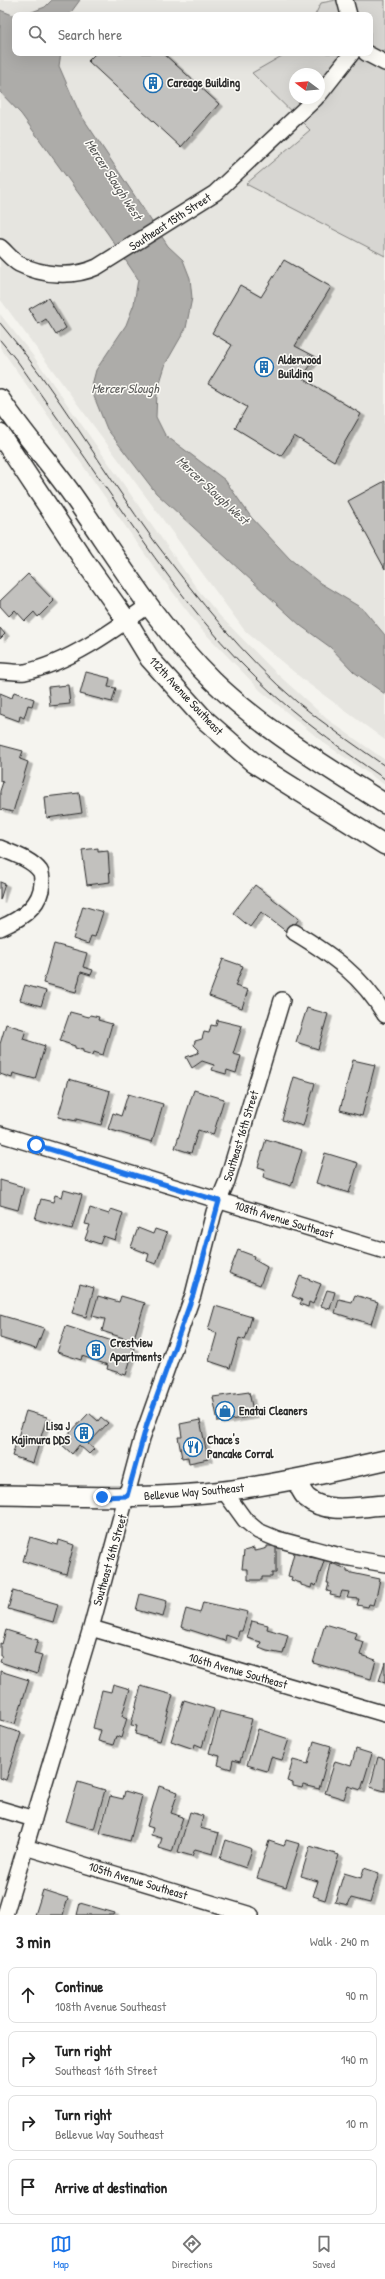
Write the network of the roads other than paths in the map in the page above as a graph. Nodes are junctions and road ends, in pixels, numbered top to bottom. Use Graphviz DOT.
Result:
graph roads {
  1 [pos="350,56"];
  2 [pos="372,56"];
  3 [pos="385,63"];
  4 [pos="325,87"];
  5 [pos="310,104"];
  6 [pos="0,247"];
  7 [pos="0,398"];
  8 [pos="0,434"];
  9 [pos="149,605"];
  10 [pos="127,621"];
  11 [pos="0,671"];
  12 [pos="385,804"];
  13 [pos="385,845"];
  14 [pos="0,848"];
  15 [pos="0,928"];
  16 [pos="294,932"];
  17 [pos="282,1000"];
  18 [pos="385,1015"];
  19 [pos="0,1134"];
  20 [pos="219,1201"];
  21 [pos="385,1251"];
  22 [pos="385,1460"];
  23 [pos="296,1479"];
  24 [pos="224,1491"];
  25 [pos="0,1495"];
  26 [pos="127,1496"];
  27 [pos="385,1505"];
  28 [pos="385,1564"];
  29 [pos="91,1628"];
  30 [pos="385,1714"];
  31 [pos="0,1809"];
  32 [pos="34,1819"];
  33 [pos="25,1848"];
  34 [pos="5,1915"];
  35 [pos="251,1915"];
  1 -- 4 [label="street"];
  2 -- 3 [label="street"];
  5 -- 6 [label="street, Southeast 15th Street"];
  7 -- 9 [label="main road"];
  8 -- 10 [label="main road, 112th Avenue Southeast"];
  9 -- 10 [label="street"];
  9 -- 12 [label="main road"];
  10 -- 11 [label="street"];
  10 -- 13 [label="main road, 112th Avenue Southeast"];
  14 -- 15 [label="street"];
  16 -- 18 [label="street"];
  17 -- 20 [label="street, Southeast 16th Street"];
  19 -- 20 [label="street, 108th Avenue Southeast"];
  20 -- 21 [label="street, 108th Avenue Southeast"];
  20 -- 26 [label="street, Southeast 16th Street"];
  22 -- 23 [label="main road, Bellevue Way Southeast"];
  23 -- 24 [label="main road, Bellevue Way Southeast"];
  23 -- 27 [label="main road"];
  24 -- 26 [label="main road, Bellevue Way Southeast"];
  24 -- 28 [label="street"];
  25 -- 26 [label="main road, Bellevue Way Southeast"];
  26 -- 29 [label="street, Southeast 16th Street"];
  29 -- 30 [label="street, 106th Avenue Southeast"];
  29 -- 32 [label="street, Southeast 16th Street"];
  31 -- 32 [label="street"];
  32 -- 33 [label="street, Southeast 16th Street"];
  33 -- 34 [label="street, Southeast 16th Street"];
  33 -- 35 [label="street, 105th Avenue Southeast"];
}
